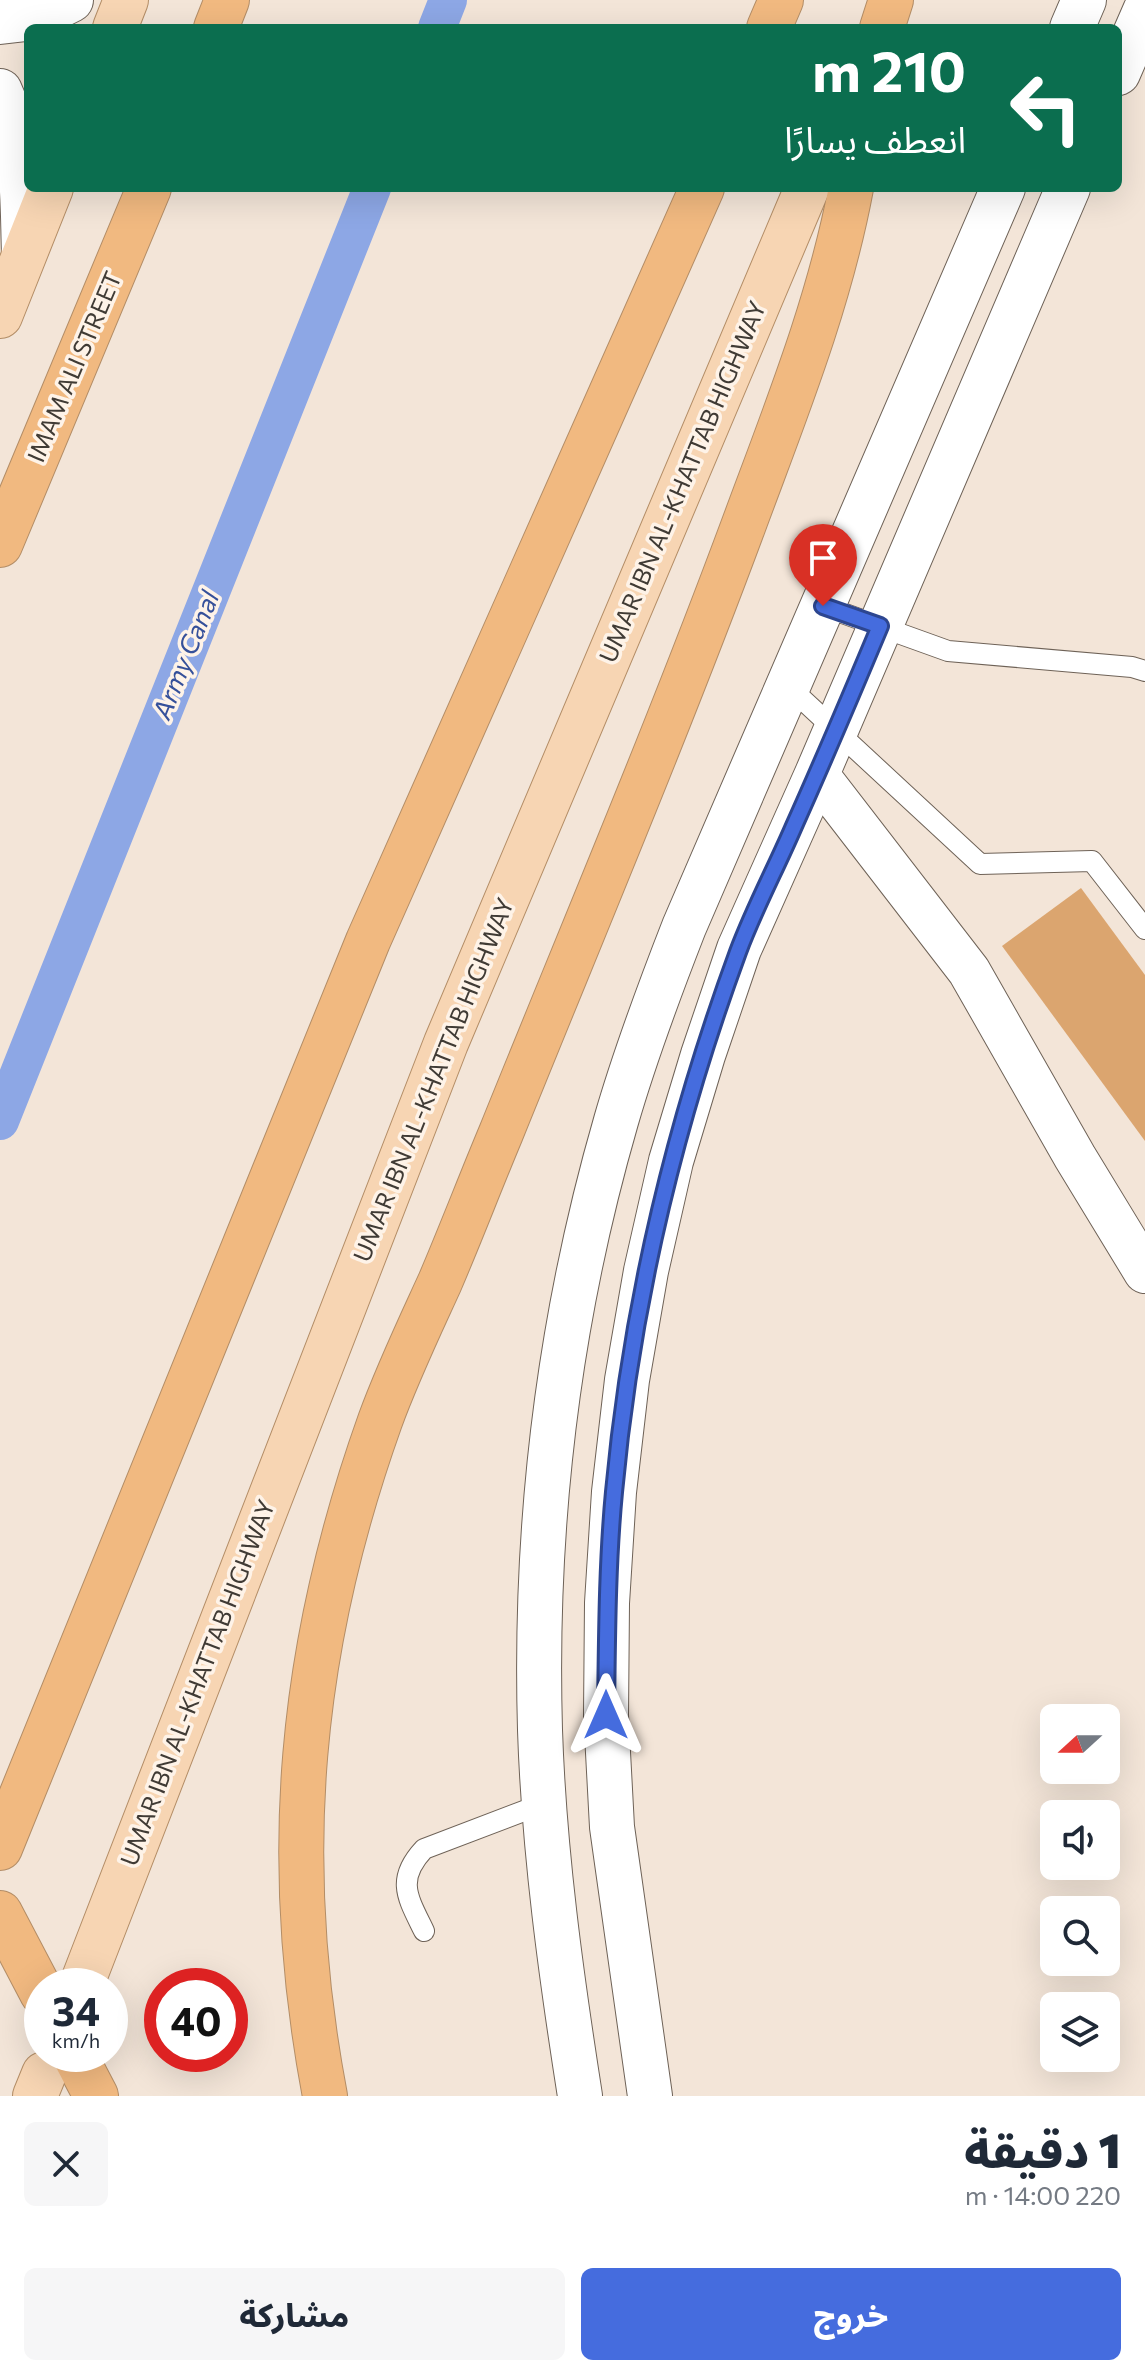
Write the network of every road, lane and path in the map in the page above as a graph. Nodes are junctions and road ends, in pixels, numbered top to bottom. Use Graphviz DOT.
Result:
graph roads {
  1 [pos="71,0"];
  2 [pos="126,0"];
  3 [pos="227,0"];
  4 [pos="781,0"];
  5 [pos="889,0"];
  6 [pos="1084,0"];
  7 [pos="1145,11"];
  8 [pos="0,22"];
  9 [pos="117,24"];
  10 [pos="218,24"];
  11 [pos="771,24"];
  12 [pos="877,24"];
  13 [pos="883,24"];
  14 [pos="1074,24"];
  15 [pos="1122,64"];
  16 [pos="0,91"];
  17 [pos="49,192"];
  18 [pos="147,192"];
  19 [pos="700,192"];
  20 [pos="805,192"];
  21 [pos="850,192"];
  22 [pos="1001,192"];
  23 [pos="1066,192"];
  24 [pos="24,254"];
  25 [pos="0,316"];
  26 [pos="0,545"];
  27 [pos="823,606"];
  28 [pos="880,626"];
  29 [pos="1145,671"];
  30 [pos="789,687"];
  31 [pos="836,731"];
  32 [pos="817,774"];
  33 [pos="1145,929"];
  34 [pos="1145,1272"];
  35 [pos="545,1803"];
  36 [pos="0,1848"];
  37 [pos="0,1913"];
  38 [pos="424,1931"];
  39 [pos="29,1968"];
  40 [pos="88,1968"];
  41 [pos="325,2096"];
  42 [pos="580,2096"];
  43 [pos="650,2096"];
  1 -- 8 [label="street"];
  2 -- 9 [label="main road"];
  3 -- 10 [label="highway"];
  4 -- 11 [label="highway"];
  5 -- 12 [label="main road"];
  5 -- 13 [label="highway"];
  6 -- 14 [label="street"];
  7 -- 15 [label="street"];
  16 -- 24 [label="street"];
  17 -- 24 [label="main road"];
  18 -- 26 [label="highway, IMAM ALI STREET"];
  19 -- 36 [label="highway"];
  20 -- 40 [label="main road, UMAR IBN AL-KHATTAB HIGHWAY"];
  21 -- 41 [label="highway"];
  22 -- 27 [label="street"];
  23 -- 28 [label="street"];
  24 -- 25 [label="main road"];
  27 -- 28 [label="lane"];
  27 -- 30 [label="street"];
  28 -- 29 [label="lane"];
  28 -- 31 [label="street"];
  30 -- 31 [label="lane"];
  30 -- 35 [label="street"];
  31 -- 32 [label="street"];
  31 -- 33 [label="lane"];
  32 -- 34 [label="street"];
  32 -- 43 [label="street"];
  35 -- 38 [label="lane"];
  35 -- 42 [label="street"];
  37 -- 39 [label="highway"];
}
